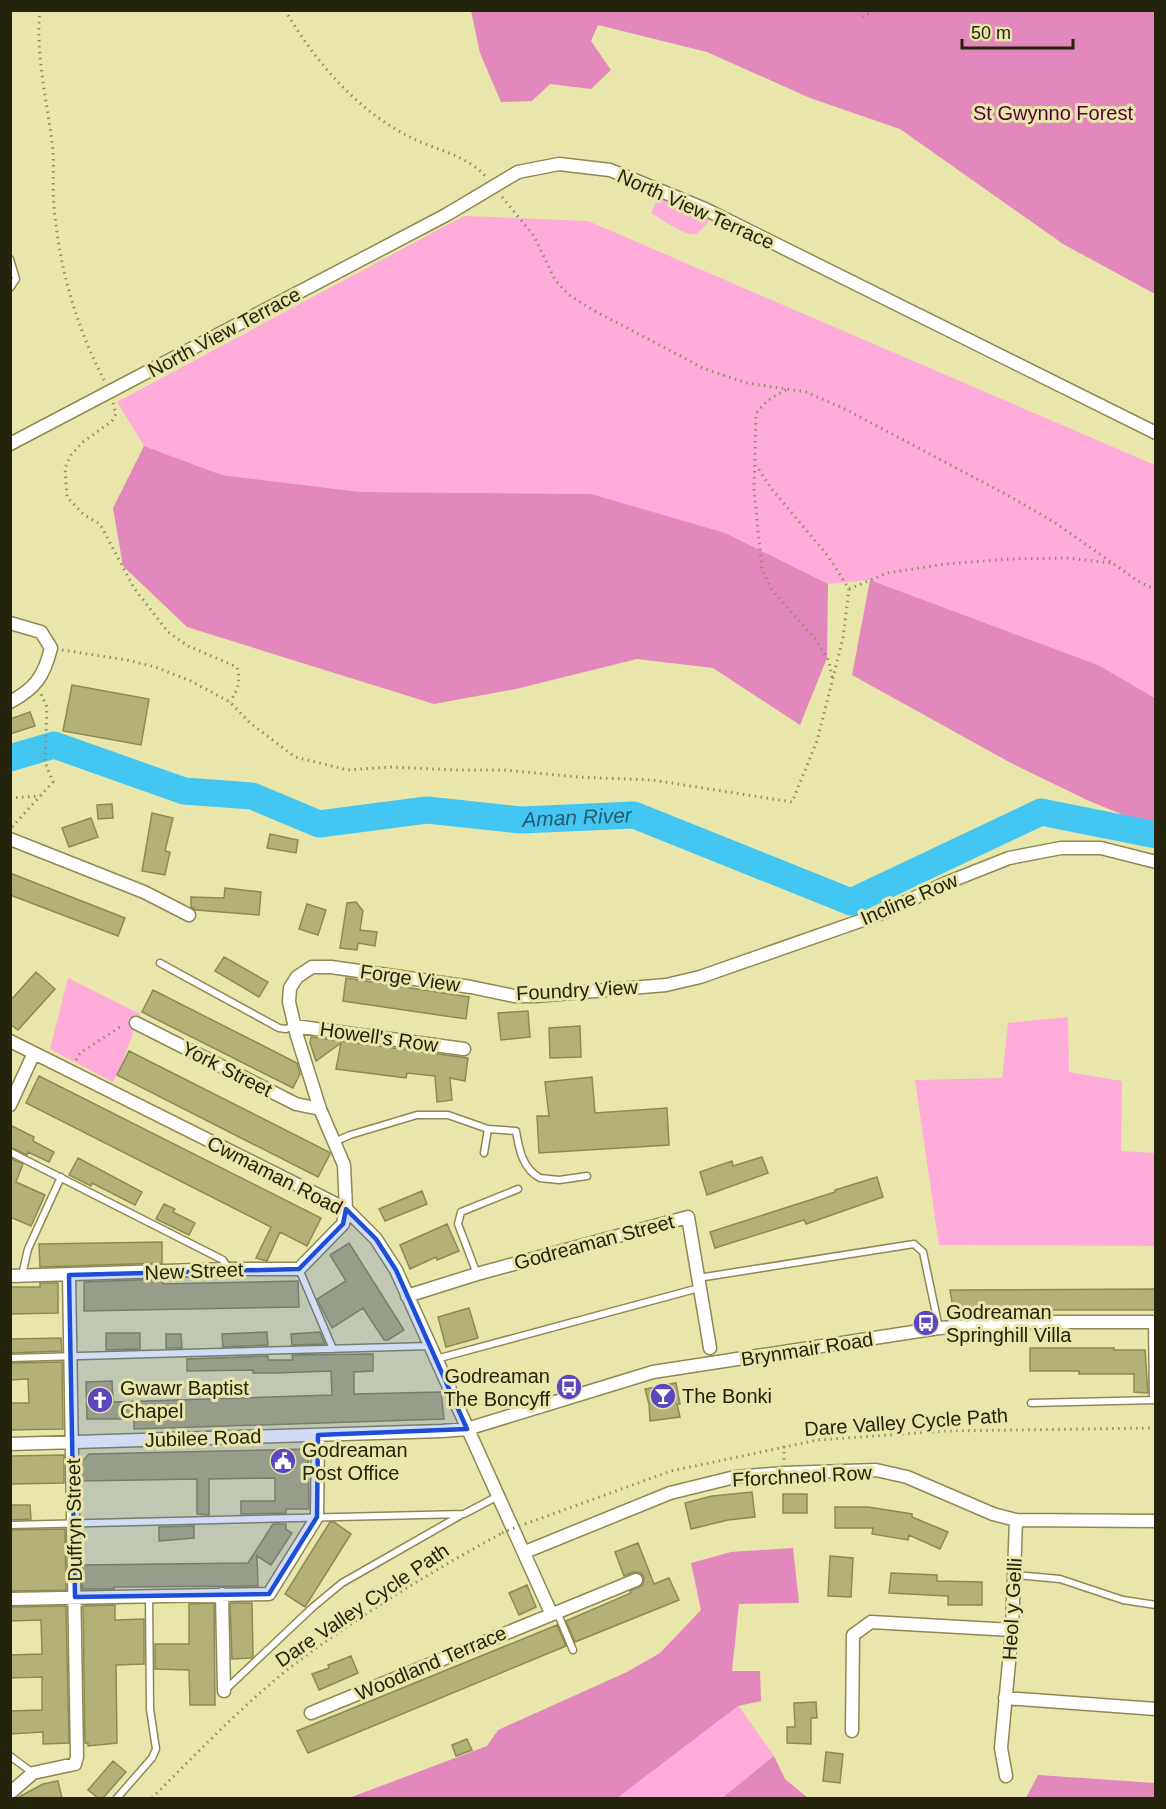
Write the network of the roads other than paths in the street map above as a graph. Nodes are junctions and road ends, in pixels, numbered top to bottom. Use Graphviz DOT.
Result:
graph roads {
  1 [pos="10,259"];
  2 [pos="10,288"];
  3 [pos="1155,433"];
  4 [pos="10,444"];
  5 [pos="10,623"];
  6 [pos="10,702"];
  7 [pos="10,839"];
  8 [pos="1155,862"];
  9 [pos="189,915"];
  10 [pos="160,963"];
  11 [pos="666,985"];
  12 [pos="488,992"];
  13 [pos="136,1023"];
  14 [pos="294,1026"];
  15 [pos="10,1041"];
  16 [pos="464,1049"];
  17 [pos="34,1053"];
  18 [pos="10,1105"];
  19 [pos="320,1109"];
  20 [pos="488,1129"];
  21 [pos="334,1142"];
  22 [pos="10,1152"];
  23 [pos="484,1153"];
  24 [pos="587,1176"];
  25 [pos="61,1177"];
  26 [pos="518,1189"];
  27 [pos="346,1209"];
  28 [pos="228,1269"];
  29 [pos="299,1269"];
  30 [pos="477,1274"];
  31 [pos="69,1275"];
  32 [pos="16,1276"];
  33 [pos="699,1283"];
  34 [pos="407,1296"];
  35 [pos="1154,1322"];
  36 [pos="939,1328"];
  37 [pos="430,1346"];
  38 [pos="710,1348"];
  39 [pos="333,1349"];
  40 [pos="71,1357"];
  41 [pos="10,1358"];
  42 [pos="436,1359"];
  43 [pos="1154,1400"];
  44 [pos="1030,1403"];
  45 [pos="467,1429"];
  46 [pos="318,1435"];
  47 [pos="73,1442"];
  48 [pos="10,1444"];
  49 [pos="498,1496"];
  50 [pos="464,1514"];
  51 [pos="317,1517"];
  52 [pos="1016,1520"];
  53 [pos="1155,1521"];
  54 [pos="74,1523"];
  55 [pos="10,1525"];
  56 [pos="525,1552"];
  57 [pos="1015,1575"];
  58 [pos="636,1580"];
  59 [pos="222,1594"];
  60 [pos="149,1596"];
  61 [pos="75,1598"];
  62 [pos="10,1599"];
  63 [pos="1155,1605"];
  64 [pos="554,1612"];
  65 [pos="1012,1630"];
  66 [pos="573,1650"];
  67 [pos="224,1691"];
  68 [pos="1005,1698"];
  69 [pos="1155,1709"];
  70 [pos="311,1713"];
  71 [pos="852,1731"];
  72 [pos="10,1756"];
  73 [pos="33,1773"];
  74 [pos="1006,1776"];
  75 [pos="10,1793"];
  76 [pos="117,1798"];
  1 -- 2 [label="lane"];
  3 -- 4 [label="street, North View Terrace"];
  5 -- 6 [label="street"];
  7 -- 9 [label="street"];
  8 -- 11 [label="street, Incline Row"];
  10 -- 14 [label="lane"];
  11 -- 12 [label="street, Foundry View"];
  12 -- 14 [label="street, Forge View"];
  13 -- 19 [label="street, York Street"];
  14 -- 16 [label="street, Howell's Row"];
  14 -- 19 [label="street"];
  15 -- 17 [label="street, Cwmaman Road"];
  17 -- 18 [label="street"];
  17 -- 27 [label="street, Cwmaman Road"];
  19 -- 21 [label="street"];
  20 -- 21 [label="lane"];
  20 -- 23 [label="lane"];
  20 -- 24 [label="lane"];
  21 -- 27 [label="street"];
  22 -- 25 [label="lane"];
  25 -- 28 [label="lane"];
  25 -- 32 [label="lane"];
  26 -- 30 [label="lane"];
  27 -- 29 [label="street"];
  27 -- 34 [label="street, Cwmaman Road"];
  28 -- 29 [label="street, New Street"];
  28 -- 31 [label="street, New Street"];
  29 -- 39 [label="lane"];
  30 -- 33 [label="street, Godreaman Street"];
  30 -- 34 [label="street, Godreaman Street"];
  31 -- 32 [label="street, New Street"];
  31 -- 40 [label="street, Duffryn Street"];
  33 -- 36 [label="lane"];
  33 -- 38 [label="street, Godreaman Street"];
  33 -- 42 [label="lane"];
  34 -- 37 [label="street, Cwmaman Road"];
  35 -- 36 [label="street, Brynmair Road"];
  35 -- 43 [label="lane"];
  36 -- 45 [label="street, Brynmair Road"];
  37 -- 39 [label="lane"];
  37 -- 42 [label="street, Cwmaman Road"];
  39 -- 40 [label="lane"];
  40 -- 41 [label="lane"];
  40 -- 47 [label="street, Duffryn Street"];
  42 -- 45 [label="street, Cwmaman Road"];
  43 -- 44 [label="lane"];
  45 -- 46 [label="street, Jubilee Road"];
  45 -- 49 [label="street"];
  46 -- 47 [label="street, Jubilee Road"];
  46 -- 51 [label="street"];
  47 -- 48 [label="street, Jubilee Road"];
  47 -- 54 [label="street, Duffryn Street"];
  49 -- 50 [label="lane"];
  49 -- 56 [label="street"];
  50 -- 51 [label="lane"];
  50 -- 67 [label="lane"];
  51 -- 54 [label="lane"];
  51 -- 59 [label="street"];
  52 -- 53 [label="street, Fforchneol Row"];
  52 -- 56 [label="street, Fforchneol Row"];
  52 -- 57 [label="street, Heol y Gelli"];
  54 -- 55 [label="lane"];
  54 -- 61 [label="street, Duffryn Street"];
  56 -- 64 [label="street"];
  57 -- 63 [label="lane"];
  57 -- 65 [label="street, Heol y Gelli"];
  58 -- 64 [label="street, Woodland Terrace"];
  59 -- 60 [label="street"];
  59 -- 67 [label="street"];
  60 -- 61 [label="street"];
  60 -- 76 [label="lane"];
  61 -- 62 [label="street"];
  61 -- 73 [label="street, Duffryn Street"];
  64 -- 66 [label="lane"];
  64 -- 70 [label="street, Woodland Terrace"];
  65 -- 68 [label="street, Heol y Gelli"];
  65 -- 71 [label="street"];
  68 -- 69 [label="street"];
  68 -- 74 [label="street, Heol y Gelli"];
  72 -- 73 [label="lane"];
  73 -- 75 [label="street"];
}
